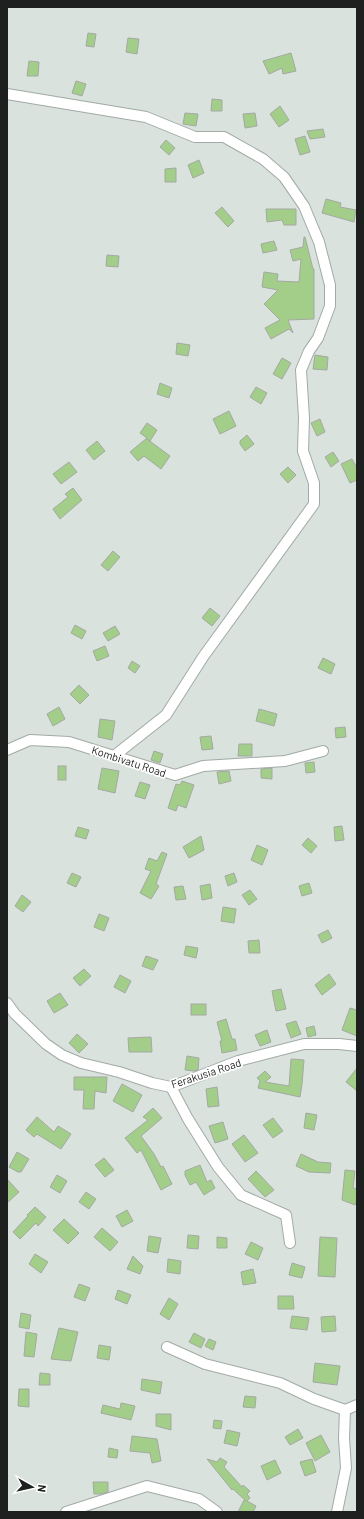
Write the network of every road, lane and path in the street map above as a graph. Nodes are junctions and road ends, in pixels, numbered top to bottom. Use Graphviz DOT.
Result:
graph roads {
  1 [pos="7,94"];
  2 [pos="7,750"];
  3 [pos="323,751"];
  4 [pos="114,756"];
  5 [pos="7,1003"];
  6 [pos="357,1046"];
  7 [pos="171,1087"];
  8 [pos="290,1243"];
  9 [pos="167,1347"];
  10 [pos="357,1405"];
  11 [pos="346,1410"];
  12 [pos="66,1512"];
  13 [pos="216,1512"];
  14 [pos="337,1512"];
  1 -- 4 [label="street"];
  2 -- 4 [label="street, Kombivatu Road"];
  3 -- 4 [label="street, Kombivatu Road"];
  5 -- 7 [label="street, Ferakusia Road"];
  6 -- 7 [label="street, Ferakusia Road"];
  7 -- 8 [label="street"];
  9 -- 11 [label="street"];
  10 -- 11 [label="street"];
  11 -- 14 [label="street"];
  12 -- 13 [label="street"];
}
